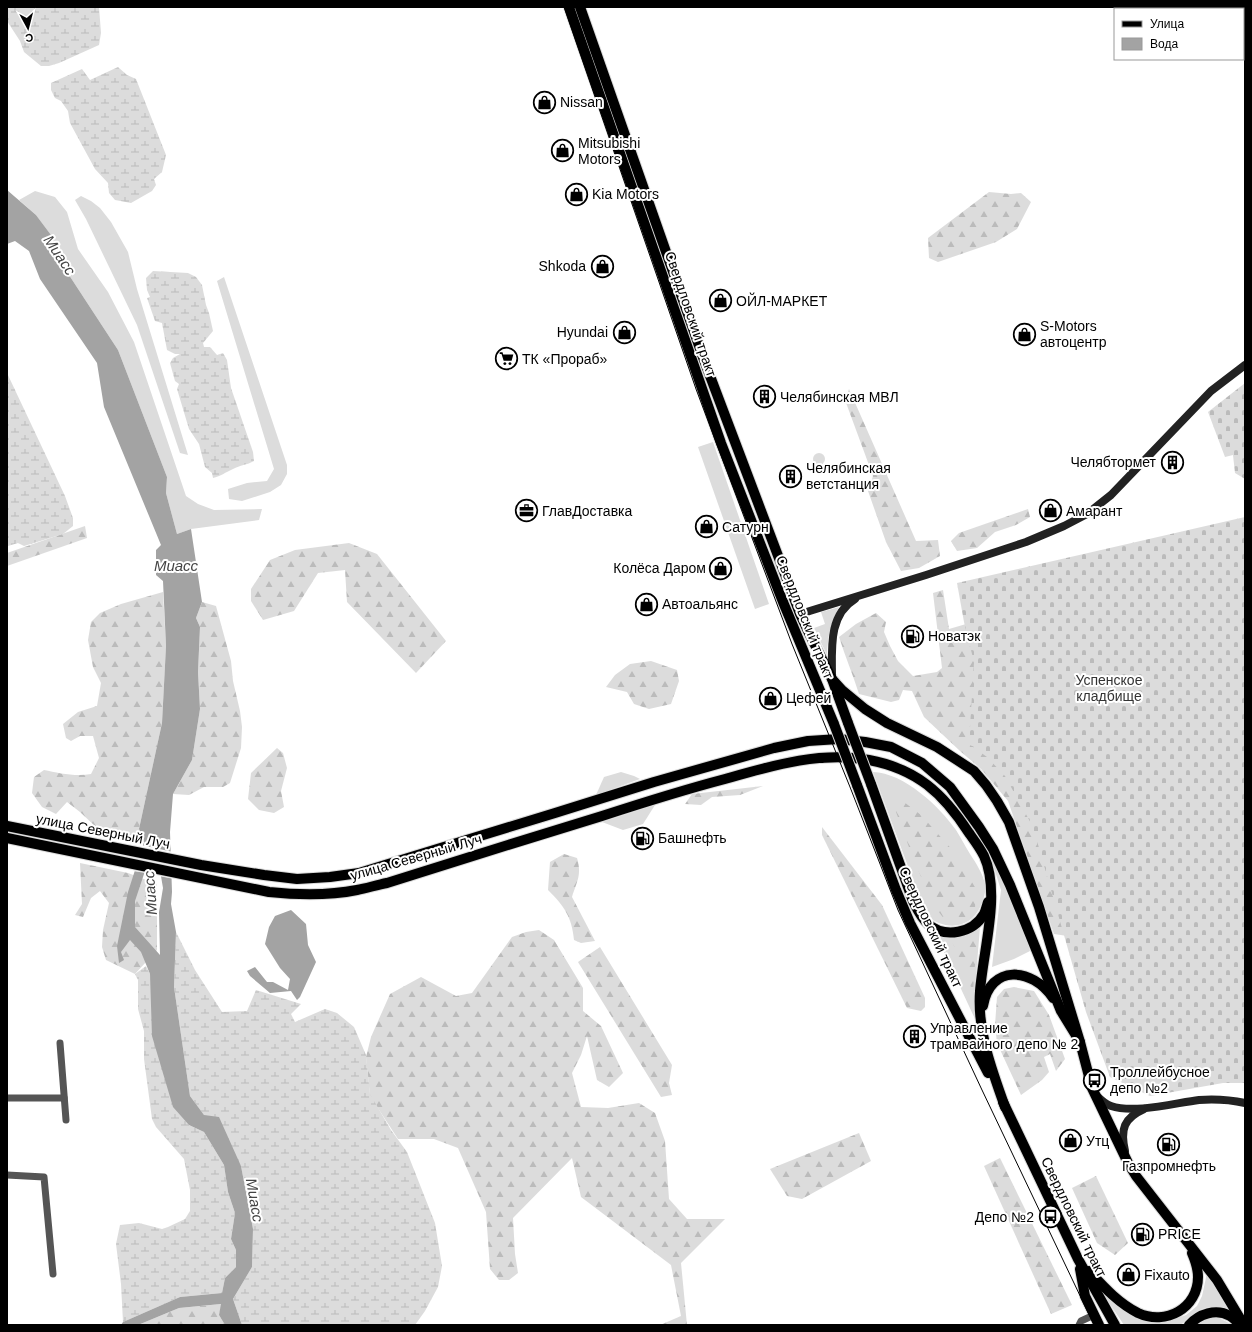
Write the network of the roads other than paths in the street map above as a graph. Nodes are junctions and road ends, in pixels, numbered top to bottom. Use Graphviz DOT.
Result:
graph roads {
  1 [pos="569,7"];
  2 [pos="580,7"];
  3 [pos="1245,365"];
  4 [pos="863,595"];
  5 [pos="800,614"];
  6 [pos="789,617"];
  7 [pos="832,680"];
  8 [pos="7,826"];
  9 [pos="7,838"];
  10 [pos="991,882"];
  11 [pos="1061,1011"];
  12 [pos="981,1024"];
  13 [pos="1080,1042"];
  14 [pos="60,1043"];
  15 [pos="1094,1093"];
  16 [pos="7,1098"];
  17 [pos="64,1098"];
  18 [pos="1245,1103"];
  19 [pos="1005,1107"];
  20 [pos="1149,1107"];
  21 [pos="66,1120"];
  22 [pos="1128,1163"];
  23 [pos="7,1175"];
  24 [pos="1188,1242"];
  25 [pos="1078,1259"];
  26 [pos="53,1274"];
  27 [pos="1094,1315"];
  28 [pos="1079,1325"];
  29 [pos="1099,1325"];
  30 [pos="1114,1325"];
  31 [pos="1189,1325"];
  32 [pos="1240,1325"];
  33 [pos="1244,1325"];
  1 -- 6 [label="main road, Свердловский тракт"];
  2 -- 5 [label="main road, Свердловский тракт"];
  3 -- 4 [label="main road"];
  4 -- 5 [label="main road"];
  4 -- 7 [label="main road"];
  5 -- 6 [label="main road"];
  5 -- 7 [label="main road, Свердловский тракт"];
  6 -- 19 [label="main road, Свердловский тракт, bridge"];
  7 -- 10 [label="main road, Свердловский тракт, bridge"];
  7 -- 13 [label="main road, Свердловский тракт"];
  8 -- 11 [label="main road, улица Северный Луч"];
  9 -- 10 [label="main road, улица Северный Луч"];
  10 -- 12 [label="main road"];
  11 -- 12 [label="main road"];
  11 -- 13 [label="main road"];
  12 -- 19 [label="main road"];
  13 -- 15 [label="main road, Свердловский тракт"];
  14 -- 17 [label="street"];
  15 -- 20 [label="main road"];
  15 -- 22 [label="main road, Свердловский тракт"];
  16 -- 17 [label="street"];
  17 -- 21 [label="street"];
  18 -- 20 [label="main road"];
  19 -- 25 [label="main road, Свердловский тракт"];
  20 -- 22 [label="main road"];
  22 -- 24 [label="main road, Свердловский тракт"];
  23 -- 26 [label="street"];
  24 -- 25 [label="main road"];
  24 -- 33 [label="main road, Свердловский тракт"];
  25 -- 27 [label="main road"];
  25 -- 30 [label="main road, Свердловский тракт"];
  27 -- 28 [label="street"];
  27 -- 29 [label="main road"];
  31 -- 32 [label="main road"];
}
